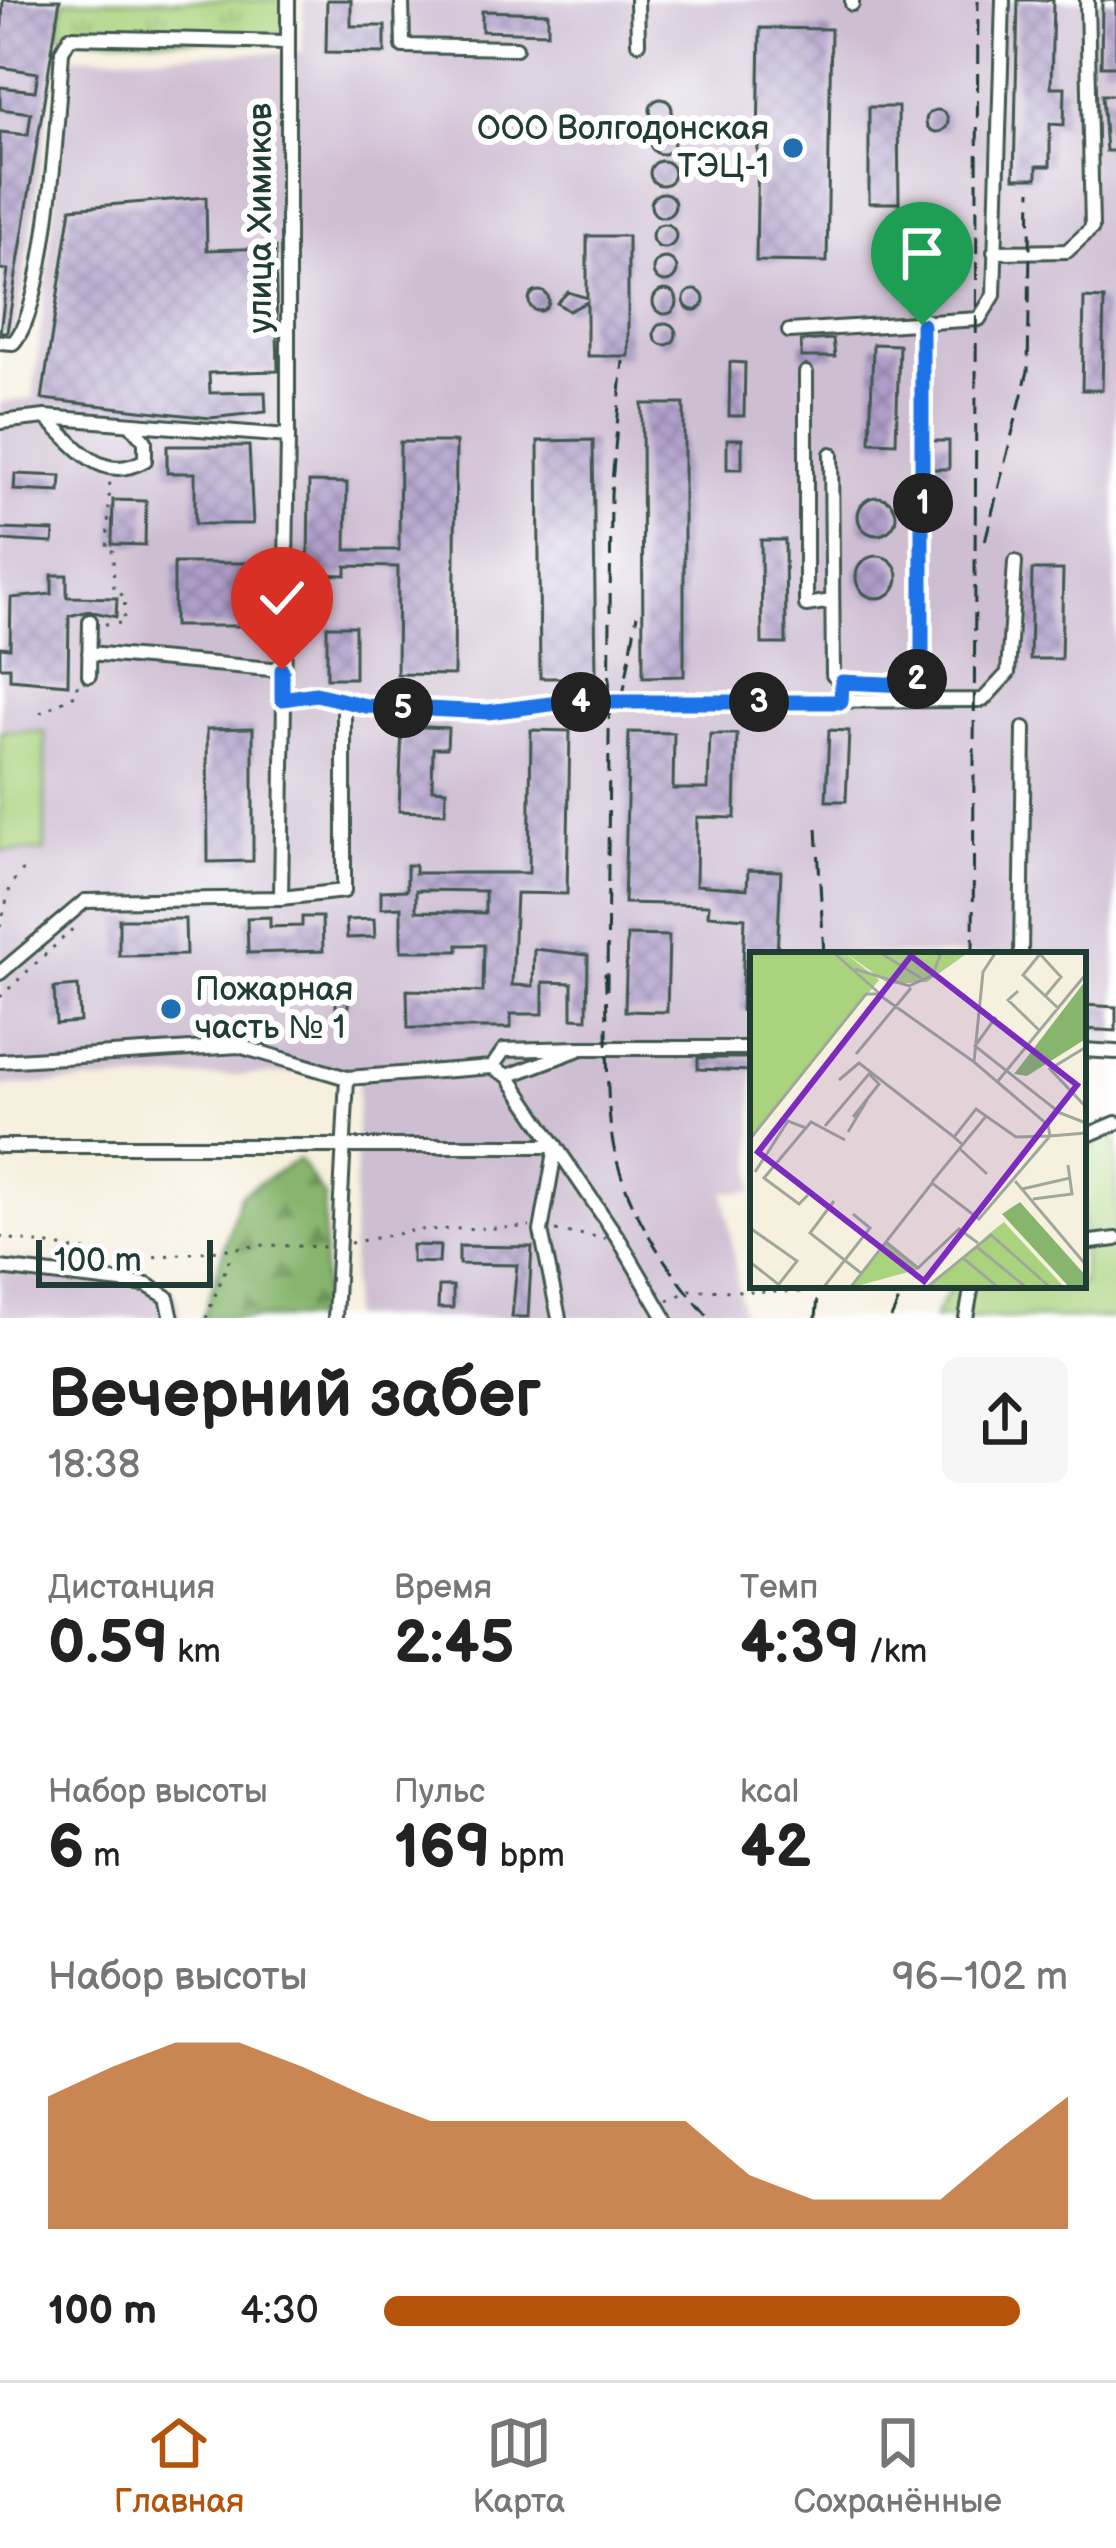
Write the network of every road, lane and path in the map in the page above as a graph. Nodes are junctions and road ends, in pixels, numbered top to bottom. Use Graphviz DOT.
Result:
graph roads {
  1 [pos="288,0"];
  2 [pos="402,0"];
  3 [pos="637,0"];
  4 [pos="1003,0"];
  5 [pos="1087,0"];
  6 [pos="287,42"];
  7 [pos="638,43"];
  8 [pos="516,48"];
  9 [pos="994,252"];
  10 [pos="922,325"];
  11 [pos="789,331"];
  12 [pos="0,342"];
  13 [pos="806,373"];
  14 [pos="45,417"];
  15 [pos="0,422"];
  16 [pos="130,425"];
  17 [pos="288,436"];
  18 [pos="830,454"];
  19 [pos="110,470"];
  20 [pos="1015,562"];
  21 [pos="832,602"];
  22 [pos="90,623"];
  23 [pos="89,653"];
  24 [pos="282,670"];
  25 [pos="83,676"];
  26 [pos="842,682"];
  27 [pos="282,699"];
  28 [pos="344,699"];
  29 [pos="841,702"];
  30 [pos="40,713"];
  31 [pos="1024,728"];
  32 [pos="24,869"];
  33 [pos="281,898"];
  34 [pos="85,918"];
  35 [pos="0,927"];
  36 [pos="1022,952"];
  37 [pos="0,973"];
  38 [pos="0,997"];
  39 [pos="582,1048"];
  40 [pos="750,1048"];
  41 [pos="0,1061"];
  42 [pos="492,1067"];
  43 [pos="508,1076"];
  44 [pos="346,1078"];
  45 [pos="1116,1123"];
  46 [pos="1086,1136"];
  47 [pos="343,1143"];
  48 [pos="0,1146"];
  49 [pos="556,1146"];
  50 [pos="541,1231"];
  51 [pos="0,1237"];
  52 [pos="1116,1239"];
  53 [pos="620,1241"];
  54 [pos="1086,1244"];
  55 [pos="336,1246"];
  56 [pos="232,1252"];
  57 [pos="0,1268"];
  58 [pos="806,1288"];
  59 [pos="971,1288"];
  60 [pos="662,1313"];
  61 [pos="172,1318"];
  62 [pos="206,1318"];
  63 [pos="335,1318"];
  64 [pos="559,1318"];
  65 [pos="966,1318"];
  1 -- 6 [label="street, улица Химиков"];
  2 -- 8 [label="street"];
  3 -- 7 [label="street"];
  4 -- 9 [label="street"];
  5 -- 9 [label="street"];
  6 -- 12 [label="street"];
  6 -- 17 [label="street, улица Химиков"];
  9 -- 10 [label="street"];
  10 -- 11 [label="street"];
  10 -- 26 [label="street"];
  13 -- 21 [label="street"];
  14 -- 15 [label="street"];
  14 -- 16 [label="street"];
  14 -- 19 [label="street"];
  16 -- 17 [label="street"];
  16 -- 19 [label="street"];
  17 -- 24 [label="street, улица Химиков"];
  18 -- 21 [label="street"];
  19 -- 22 [label="path"];
  20 -- 29 [label="street"];
  21 -- 26 [label="street"];
  22 -- 23 [label="street"];
  23 -- 24 [label="street"];
  23 -- 25 [label="street"];
  24 -- 27 [label="street, улица Химиков"];
  25 -- 30 [label="path"];
  26 -- 29 [label="street"];
  27 -- 28 [label="street"];
  27 -- 33 [label="street, улица Химиков"];
  28 -- 29 [label="street"];
  28 -- 33 [label="street"];
  31 -- 36 [label="street"];
  32 -- 35 [label="path"];
  33 -- 37 [label="street"];
  34 -- 38 [label="path"];
  39 -- 40 [label="street"];
  39 -- 42 [label="street"];
  39 -- 43 [label="street"];
  41 -- 44 [label="street"];
  42 -- 43 [label="street"];
  42 -- 44 [label="street"];
  43 -- 49 [label="street"];
  44 -- 47 [label="street"];
  45 -- 46 [label="street"];
  47 -- 48 [label="street"];
  47 -- 49 [label="street"];
  47 -- 55 [label="street"];
  49 -- 50 [label="street"];
  49 -- 53 [label="street"];
  50 -- 53 [label="path"];
  50 -- 55 [label="path"];
  50 -- 64 [label="street"];
  51 -- 56 [label="path"];
  52 -- 54 [label="street"];
  53 -- 60 [label="street"];
  55 -- 56 [label="path"];
  55 -- 63 [label="street"];
  56 -- 62 [label="path"];
  57 -- 61 [label="street"];
  58 -- 60 [label="path"];
  59 -- 65 [label="street"];
}
